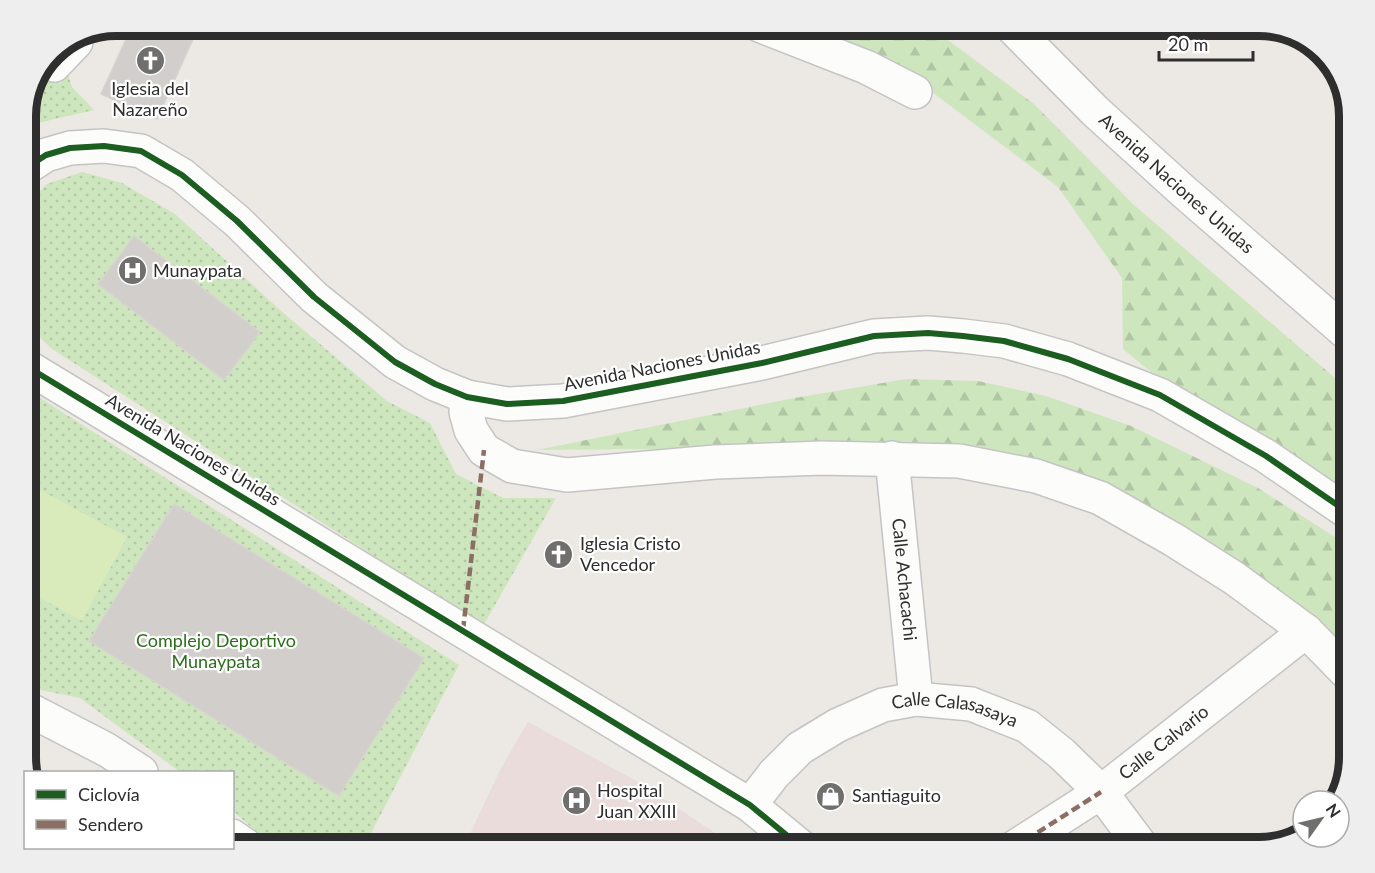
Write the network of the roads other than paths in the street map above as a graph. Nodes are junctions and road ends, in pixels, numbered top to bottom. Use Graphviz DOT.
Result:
graph roads {
  1 [pos="785,36"];
  2 [pos="1020,36"];
  3 [pos="915,92"];
  4 [pos="36,162"];
  5 [pos="1339,326"];
  6 [pos="36,372"];
  7 [pos="467,397"];
  8 [pos="892,458"];
  9 [pos="1339,506"];
  10 [pos="1306,631"];
  11 [pos="1339,665"];
  12 [pos="916,699"];
  13 [pos="36,713"];
  14 [pos="139,771"];
  15 [pos="1101,792"];
  16 [pos="750,805"];
  17 [pos="788,837"];
  18 [pos="1032,837"];
  19 [pos="1134,837"];
  1 -- 3 [label="street"];
  2 -- 5 [label="street, Avenida Naciones Unidas"];
  4 -- 7 [label="street, Avenida Naciones Unidas"];
  6 -- 16 [label="street, Avenida Naciones Unidas"];
  7 -- 8 [label="street"];
  7 -- 9 [label="street, Avenida Naciones Unidas"];
  8 -- 10 [label="street"];
  8 -- 12 [label="street, Calle Achacachi"];
  10 -- 11 [label="street"];
  10 -- 15 [label="street, Calle Calvario"];
  12 -- 15 [label="street, Calle Calasasaya"];
  12 -- 16 [label="street, Calle Calasasaya"];
  13 -- 14 [label="street"];
  15 -- 18 [label="street, Calle Calvario"];
  15 -- 19 [label="street, Calle Calasasaya"];
  16 -- 17 [label="street, Avenida Naciones Unidas"];
}
